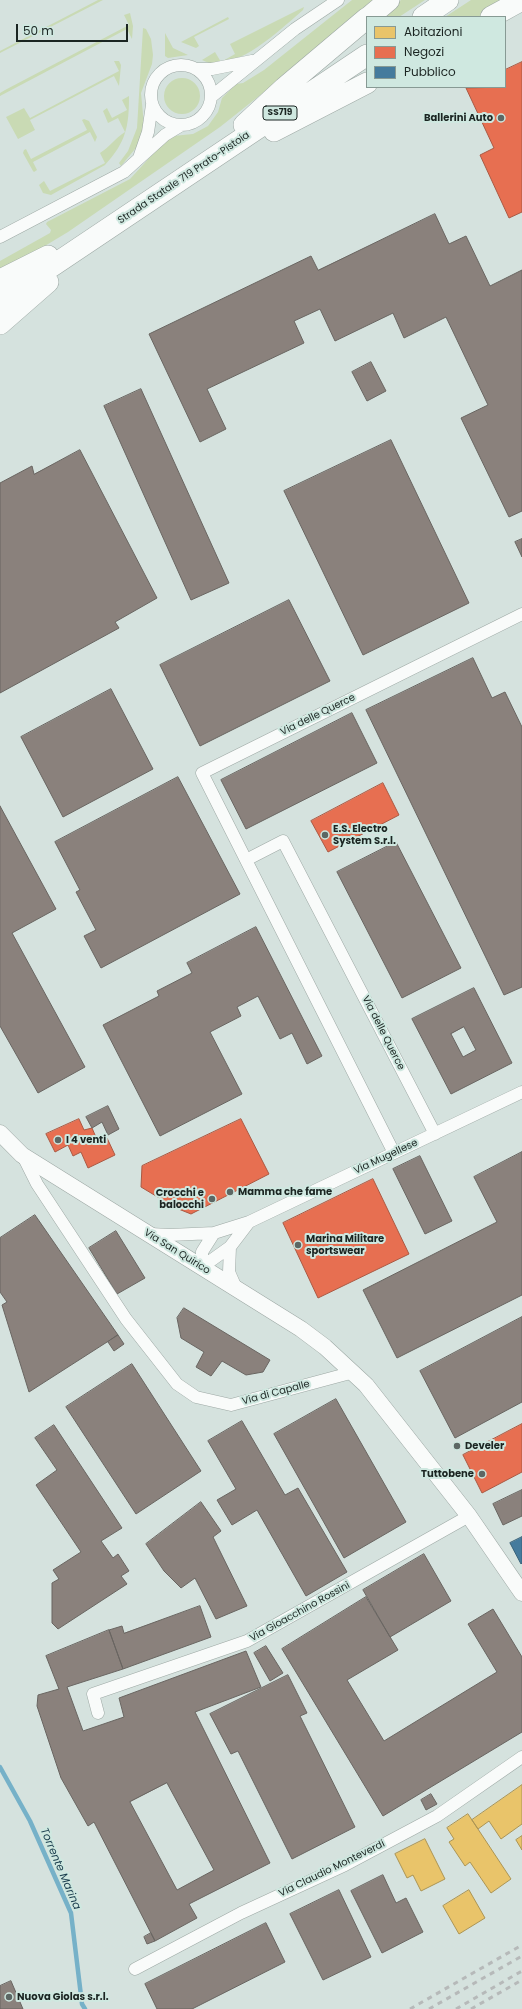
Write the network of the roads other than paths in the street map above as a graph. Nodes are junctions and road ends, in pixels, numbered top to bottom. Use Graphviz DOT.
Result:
graph roads {
  1 [pos="338,0"];
  2 [pos="389,0"];
  3 [pos="448,0"];
  4 [pos="522,0"];
  5 [pos="370,16"];
  6 [pos="424,16"];
  7 [pos="493,16"];
  8 [pos="366,20"];
  9 [pos="366,55"];
  10 [pos="253,61"];
  11 [pos="197,69"];
  12 [pos="366,84"];
  13 [pos="211,97"];
  14 [pos="152,105"];
  15 [pos="180,126"];
  16 [pos="139,156"];
  17 [pos="193,172"];
  18 [pos="115,224"];
  19 [pos="0,237"];
  20 [pos="0,280"];
  21 [pos="0,302"];
  22 [pos="0,324"];
  23 [pos="522,614"];
  24 [pos="246,860"];
  25 [pos="522,1092"];
  26 [pos="0,1133"];
  27 [pos="435,1134"];
  28 [pos="394,1154"];
  29 [pos="22,1155"];
  30 [pos="249,1222"];
  31 [pos="214,1233"];
  32 [pos="147,1234"];
  33 [pos="230,1247"];
  34 [pos="202,1267"];
  35 [pos="236,1288"];
  36 [pos="354,1372"];
  37 [pos="469,1516"];
  38 [pos="518,1577"];
  39 [pos="522,1593"];
  40 [pos="98,1713"];
  41 [pos="522,1757"];
  42 [pos="135,1969"];
  1 -- 10 [label="street"];
  2 -- 5 [label="highway"];
  3 -- 6 [label="highway"];
  4 -- 7 [label="highway"];
  8 -- 17 [label="highway"];
  9 -- 17 [label="highway, Strada Statale 719 Prato-Pistoia / SS719"];
  10 -- 11 [label="street"];
  10 -- 13 [label="street"];
  11 -- 13 [label="street"];
  11 -- 14 [label="street"];
  12 -- 17 [label="highway"];
  13 -- 15 [label="street"];
  14 -- 15 [label="street"];
  14 -- 16 [label="street"];
  15 -- 16 [label="street"];
  16 -- 19 [label="street"];
  17 -- 18 [label="highway, Strada Statale 719 Prato-Pistoia / SS719"];
  18 -- 20 [label="highway"];
  18 -- 21 [label="highway, Strada Statale 719 Prato-Pistoia / SS719"];
  18 -- 22 [label="highway"];
  23 -- 24 [label="street, Via delle Querce"];
  24 -- 27 [label="street, Via delle Querce"];
  24 -- 28 [label="street, Via delle Querce"];
  25 -- 27 [label="street, Via Mugellese"];
  26 -- 29 [label="street, Via San Quirico"];
  27 -- 28 [label="street, Via Mugellese"];
  28 -- 30 [label="street, Via Mugellese"];
  29 -- 32 [label="street, Via San Quirico"];
  29 -- 36 [label="street, Via di Capalle"];
  30 -- 31 [label="street, Via Mugellese"];
  30 -- 33 [label="street, Via Mugellese"];
  31 -- 32 [label="street, Via Mugellese"];
  31 -- 34 [label="street"];
  32 -- 34 [label="street, Via San Quirico"];
  33 -- 34 [label="street, Via Mugellese"];
  33 -- 35 [label="street"];
  34 -- 35 [label="street, Via San Quirico"];
  35 -- 36 [label="street, Via San Quirico"];
  36 -- 37 [label="street"];
  37 -- 38 [label="street"];
  37 -- 40 [label="street, Via Gioacchino Rossini"];
  38 -- 39 [label="street"];
  41 -- 42 [label="street, Via Claudio Monteverdi"];
}
